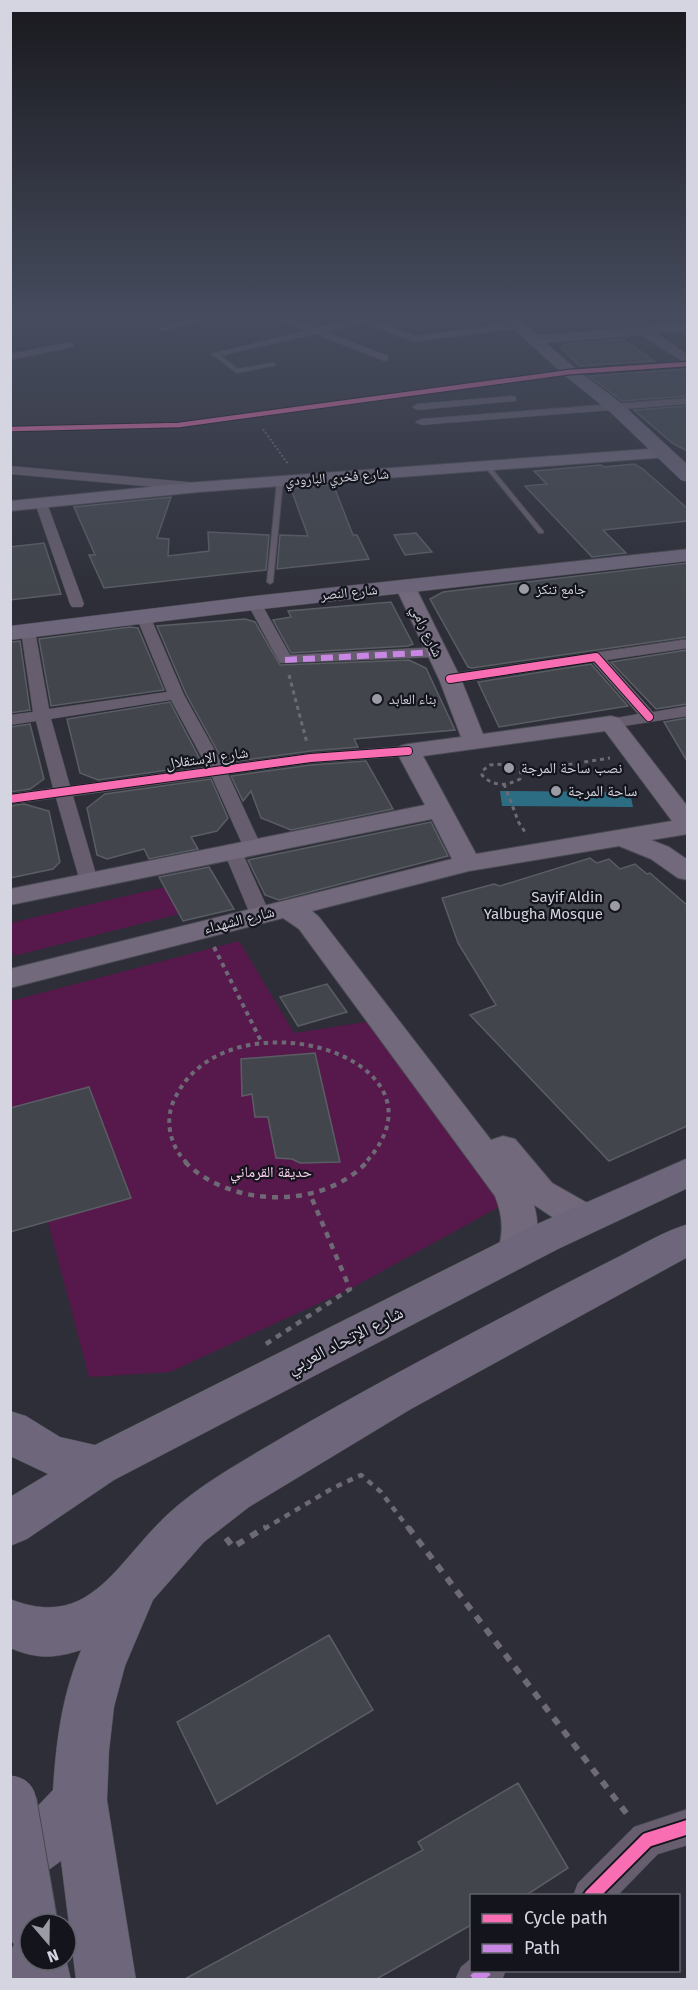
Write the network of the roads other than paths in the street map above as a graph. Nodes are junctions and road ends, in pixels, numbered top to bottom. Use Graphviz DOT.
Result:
graph roads {
  1 [pos="267,413"];
  2 [pos="539,413"];
  3 [pos="621,413"];
  4 [pos="524,414"];
  5 [pos="421,422"];
  6 [pos="10,429"];
  7 [pos="663,453"];
  8 [pos="487,466"];
  9 [pos="10,470"];
  10 [pos="687,476"];
  11 [pos="280,481"];
  12 [pos="199,487"];
  13 [pos="41,503"];
  14 [pos="10,506"];
  15 [pos="541,532"];
  16 [pos="687,537"];
  17 [pos="687,555"];
  18 [pos="270,582"];
  19 [pos="405,586"];
  20 [pos="118,599"];
  21 [pos="254,603"];
  22 [pos="55,606"];
  23 [pos="92,609"];
  24 [pos="143,616"];
  25 [pos="19,632"];
  26 [pos="687,643"];
  27 [pos="437,652"];
  28 [pos="596,657"];
  29 [pos="450,679"];
  30 [pos="176,695"];
  31 [pos="687,711"];
  32 [pos="42,715"];
  33 [pos="649,717"];
  34 [pos="10,720"];
  35 [pos="611,723"];
  36 [pos="475,743"];
  37 [pos="408,752"];
  38 [pos="218,771"];
  39 [pos="62,792"];
  40 [pos="676,792"];
  41 [pos="10,799"];
  42 [pos="440,810"];
  43 [pos="687,826"];
  44 [pos="618,836"];
  45 [pos="243,850"];
  46 [pos="468,863"];
  47 [pos="687,872"];
  48 [pos="88,881"];
  49 [pos="340,894"];
  50 [pos="10,897"];
  51 [pos="270,912"];
  52 [pos="10,979"];
  53 [pos="408,1040"];
  54 [pos="687,1172"];
  55 [pos="585,1219"];
  56 [pos="687,1239"];
  57 [pos="515,1253"];
  58 [pos="10,1430"];
  59 [pos="98,1466"];
  60 [pos="10,1524"];
  61 [pos="135,1587"];
  62 [pos="10,1623"];
  63 [pos="80,1800"];
  64 [pos="10,1802"];
  65 [pos="687,1827"];
  66 [pos="10,1862"];
  67 [pos="593,1894"];
  68 [pos="29,1912"];
  69 [pos="106,1980"];
  1 -- 6 [label="street"];
  2 -- 4 [label="street"];
  3 -- 7 [label="highway"];
  4 -- 5 [label="street"];
  7 -- 8 [label="main road, شارع فخري البارودي"];
  7 -- 10 [label="highway"];
  8 -- 11 [label="main road, شارع فخري البارودي"];
  8 -- 15 [label="lane"];
  9 -- 12 [label="street"];
  11 -- 12 [label="main road, شارع فخري البارودي"];
  11 -- 18 [label="lane"];
  12 -- 13 [label="main road, شارع فخري البارودي"];
  13 -- 14 [label="main road, شارع فخري البارودي"];
  13 -- 23 [label="street"];
  16 -- 18 [label="highway, شارع النصر"];
  17 -- 19 [label="highway, شارع النصر"];
  18 -- 20 [label="highway, شارع النصر"];
  19 -- 21 [label="highway, شارع النصر"];
  19 -- 27 [label="main road, شارع رامي"];
  21 -- 24 [label="highway, شارع النصر"];
  21 -- 27 [label="street"];
  22 -- 23 [label="highway, شارع النصر"];
  23 -- 24 [label="highway, شارع النصر"];
  23 -- 25 [label="highway, شارع النصر"];
  24 -- 30 [label="street"];
  25 -- 32 [label="street"];
  26 -- 28 [label="street"];
  27 -- 29 [label="main road, شارع رامي"];
  28 -- 29 [label="street"];
  28 -- 33 [label="street"];
  29 -- 36 [label="main road, شارع رامي"];
  30 -- 32 [label="street"];
  30 -- 38 [label="street"];
  31 -- 33 [label="street"];
  32 -- 34 [label="street"];
  32 -- 39 [label="street"];
  33 -- 35 [label="street"];
  35 -- 36 [label="main road"];
  35 -- 40 [label="main road"];
  36 -- 37 [label="main road"];
  37 -- 38 [label="street, شارع الإستقلال"];
  37 -- 42 [label="main road"];
  38 -- 39 [label="street, شارع الإستقلال"];
  38 -- 45 [label="street"];
  39 -- 41 [label="street, شارع الإستقلال"];
  39 -- 48 [label="street"];
  40 -- 43 [label="main road"];
  42 -- 45 [label="main road"];
  42 -- 46 [label="main road"];
  43 -- 44 [label="main road"];
  44 -- 46 [label="main road"];
  44 -- 47 [label="main road"];
  45 -- 48 [label="main road"];
  45 -- 51 [label="street"];
  46 -- 49 [label="main road, شارع الشهداء"];
  48 -- 50 [label="main road"];
  49 -- 51 [label="main road, شارع الشهداء"];
  49 -- 53 [label="main road"];
  51 -- 52 [label="main road, شارع الشهداء"];
  51 -- 53 [label="main road"];
  53 -- 55 [label="main road"];
  53 -- 57 [label="main road"];
  54 -- 55 [label="highway, شارع الإتحاد العربي"];
  55 -- 57 [label="highway, شارع الإتحاد العربي"];
  56 -- 61 [label="highway"];
  57 -- 59 [label="highway, شارع الإتحاد العربي"];
  58 -- 59 [label="highway"];
  59 -- 60 [label="highway, شارع الإتحاد العربي"];
  61 -- 62 [label="highway"];
  61 -- 63 [label="highway"];
  63 -- 66 [label="highway"];
  63 -- 69 [label="highway"];
  64 -- 68 [label="highway, bridge"];
  65 -- 67 [label="street"];
}
